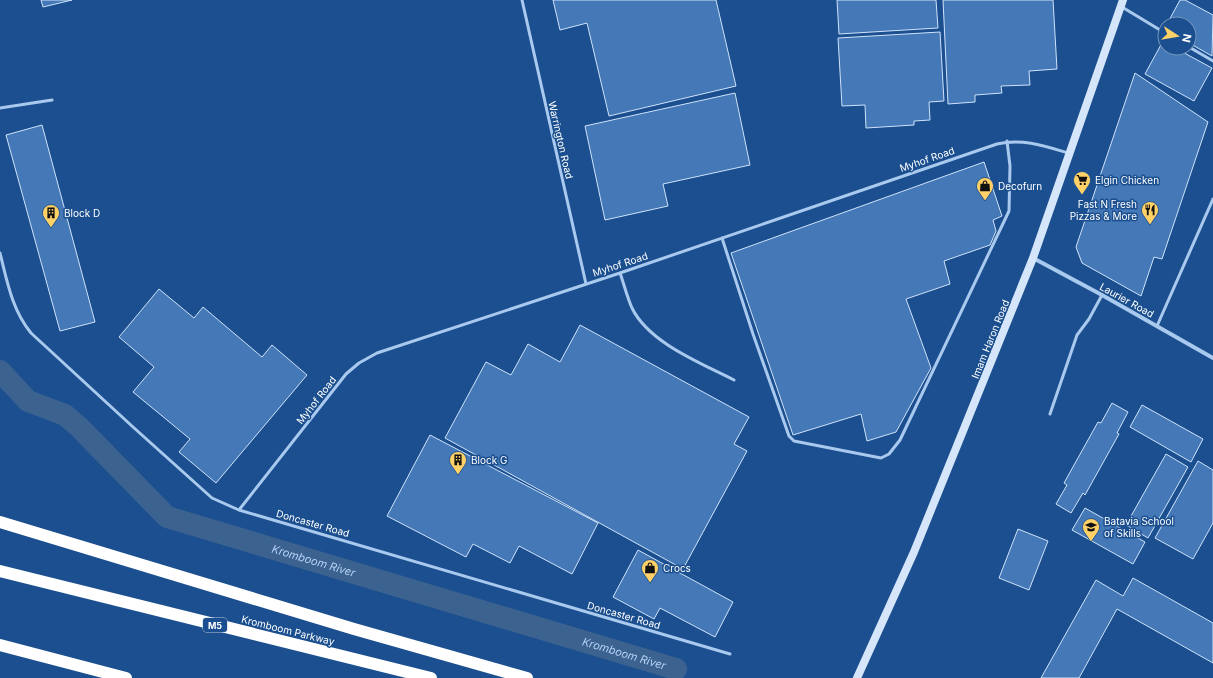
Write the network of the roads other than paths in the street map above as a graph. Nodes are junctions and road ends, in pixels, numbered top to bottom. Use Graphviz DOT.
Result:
graph roads {
  1 [pos="522,0"];
  2 [pos="1122,3"];
  3 [pos="1157,27"];
  4 [pos="1197,52"];
  5 [pos="1213,61"];
  6 [pos="52,100"];
  7 [pos="0,108"];
  8 [pos="1007,142"];
  9 [pos="1070,153"];
  10 [pos="1213,199"];
  11 [pos="722,238"];
  12 [pos="0,253"];
  13 [pos="1033,258"];
  14 [pos="620,273"];
  15 [pos="586,284"];
  16 [pos="1102,295"];
  17 [pos="1157,326"];
  18 [pos="1213,358"];
  19 [pos="734,380"];
  20 [pos="1050,414"];
  21 [pos="239,510"];
  22 [pos="0,522"];
  23 [pos="0,571"];
  24 [pos="0,645"];
  25 [pos="730,654"];
  26 [pos="126,678"];
  27 [pos="431,678"];
  28 [pos="527,678"];
  29 [pos="857,678"];
  1 -- 15 [label="lane, Warrington Road"];
  2 -- 3 [label="lane"];
  2 -- 9 [label="street, Imam Haron Road"];
  4 -- 5 [label="lane"];
  6 -- 7 [label="lane"];
  8 -- 9 [label="lane, Myhof Road"];
  8 -- 11 [label="lane, Myhof Road"];
  8 -- 11 [label="lane"];
  9 -- 13 [label="street, Imam Haron Road"];
  10 -- 17 [label="lane"];
  11 -- 14 [label="lane, Myhof Road"];
  12 -- 21 [label="lane, Doncaster Road"];
  13 -- 16 [label="street, Laurier Road"];
  13 -- 29 [label="street, Imam Haron Road"];
  14 -- 15 [label="lane, Myhof Road"];
  14 -- 19 [label="lane"];
  15 -- 21 [label="lane, Myhof Road"];
  16 -- 17 [label="street, Laurier Road"];
  16 -- 20 [label="lane"];
  17 -- 18 [label="street, Laurier Road"];
  21 -- 25 [label="lane, Doncaster Road"];
  22 -- 28 [label="highway"];
  23 -- 27 [label="highway, Kromboom Parkway / M5"];
  24 -- 26 [label="highway"];
}
